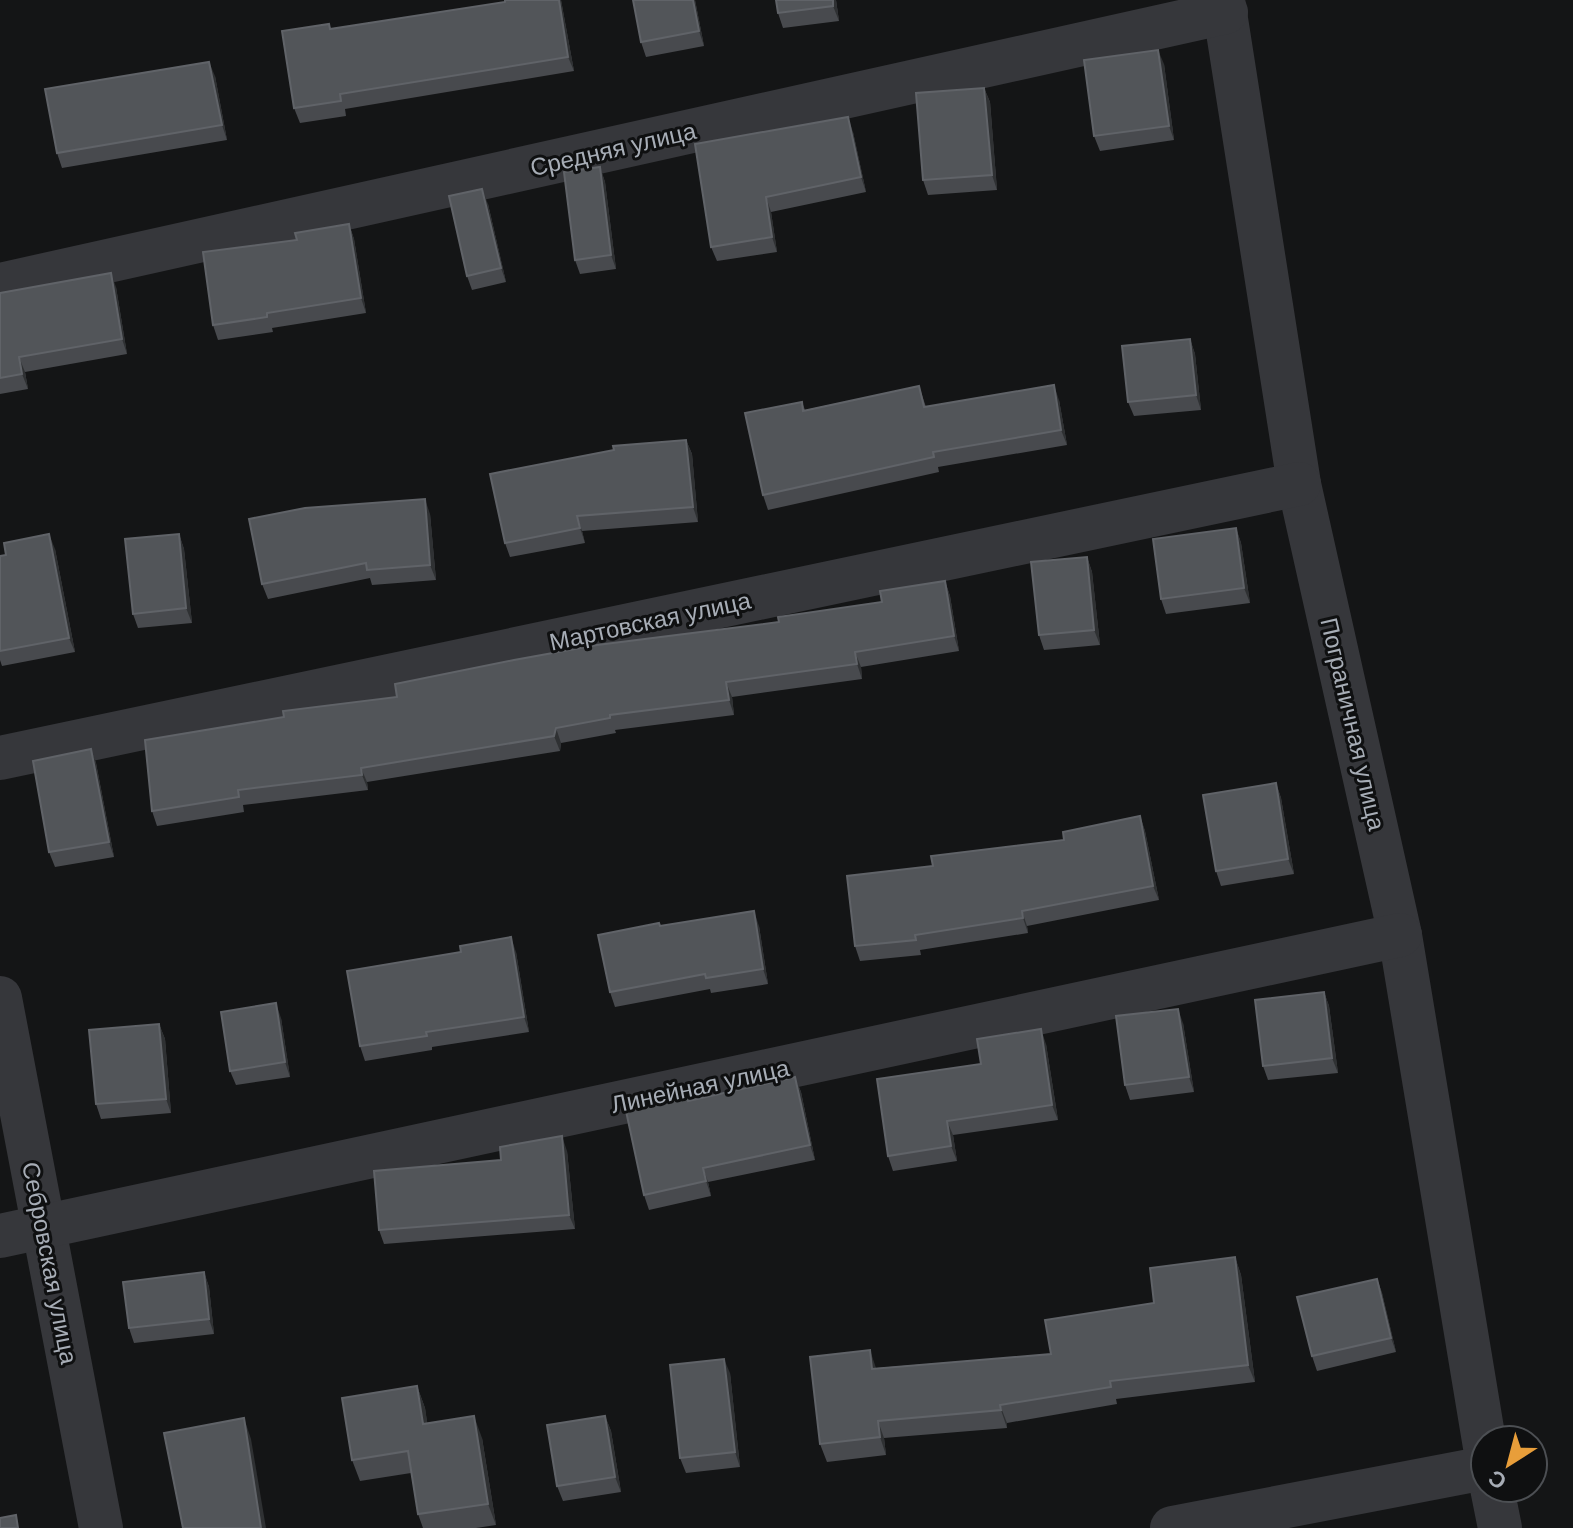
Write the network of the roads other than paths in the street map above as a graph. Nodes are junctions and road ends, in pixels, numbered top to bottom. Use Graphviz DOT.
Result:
graph roads {
  1 [pos="1225,6"];
  2 [pos="0,285"];
  3 [pos="1299,484"];
  4 [pos="0,758"];
  5 [pos="1400,935"];
  6 [pos="0,998"];
  7 [pos="42,1228"];
  8 [pos="0,1236"];
  9 [pos="1481,1424"];
  10 [pos="1469,1471"];
  11 [pos="1495,1504"];
  12 [pos="101,1528"];
  13 [pos="1172,1528"];
  14 [pos="1500,1528"];
  1 -- 2 [label="street, Средняя улица"];
  1 -- 3 [label="street, Пограничная улица"];
  3 -- 4 [label="street, Мартовская улица"];
  3 -- 5 [label="street, Пограничная улица"];
  5 -- 7 [label="street, Линейная улица"];
  5 -- 9 [label="street, Пограничная улица"];
  6 -- 7 [label="street, Себровская улица"];
  7 -- 8 [label="street, Линейная улица"];
  7 -- 12 [label="street, Себровская улица"];
  10 -- 13 [label="street"];
  11 -- 14 [label="street"];
}
